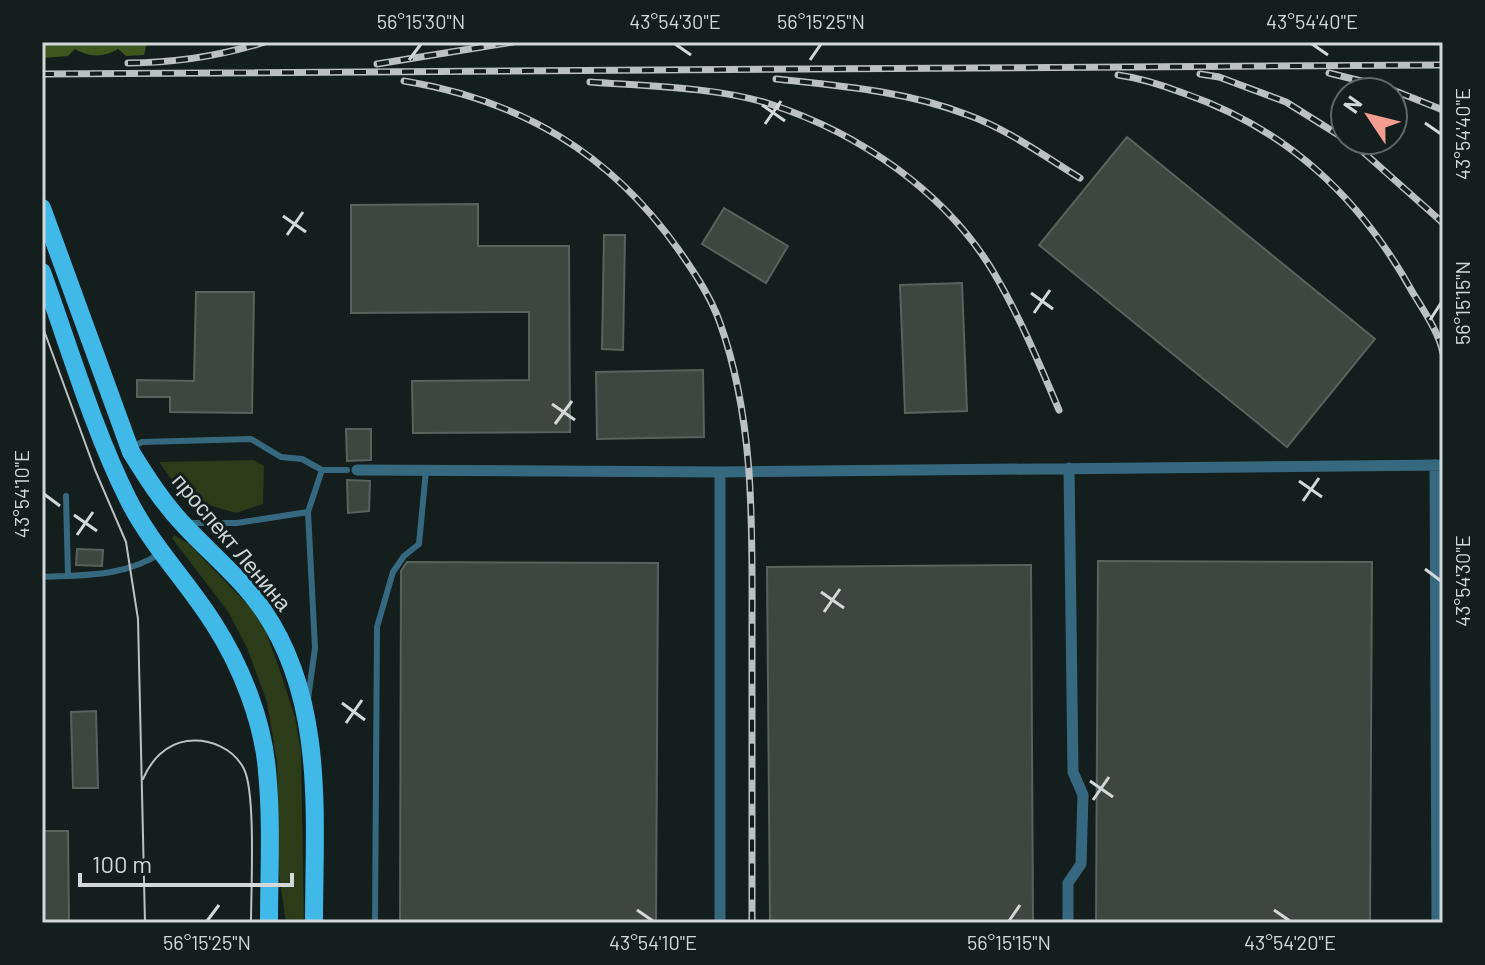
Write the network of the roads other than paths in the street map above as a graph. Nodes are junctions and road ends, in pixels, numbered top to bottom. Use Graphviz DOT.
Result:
graph roads {
  1 [pos="42,208"];
  2 [pos="42,272"];
  3 [pos="130,449"];
  4 [pos="1439,465"];
  5 [pos="1069,468"];
  6 [pos="322,470"];
  7 [pos="352,470"];
  8 [pos="426,470"];
  9 [pos="720,472"];
  10 [pos="66,496"];
  11 [pos="308,512"];
  12 [pos="182,523"];
  13 [pos="157,547"];
  14 [pos="68,575"];
  15 [pos="42,577"];
  16 [pos="306,710"];
  17 [pos="269,923"];
  18 [pos="314,923"];
  19 [pos="375,923"];
  20 [pos="720,923"];
  21 [pos="1068,923"];
  22 [pos="1437,923"];
  1 -- 3 [label="main road, проспект Ленина, bridge"];
  2 -- 13 [label="main road"];
  3 -- 6 [label="lane"];
  3 -- 12 [label="main road, проспект Ленина"];
  4 -- 5 [label="street"];
  4 -- 22 [label="street"];
  5 -- 9 [label="street"];
  5 -- 21 [label="street"];
  6 -- 7 [label="lane"];
  6 -- 11 [label="lane"];
  7 -- 8 [label="street"];
  8 -- 9 [label="street"];
  8 -- 19 [label="lane"];
  9 -- 20 [label="street"];
  10 -- 14 [label="lane"];
  11 -- 12 [label="lane"];
  11 -- 16 [label="lane"];
  12 -- 13 [label="main road"];
  12 -- 16 [label="main road, проспект Ленина"];
  13 -- 14 [label="lane"];
  13 -- 17 [label="main road"];
  14 -- 15 [label="lane"];
  16 -- 18 [label="main road, проспект Ленина"];
}
